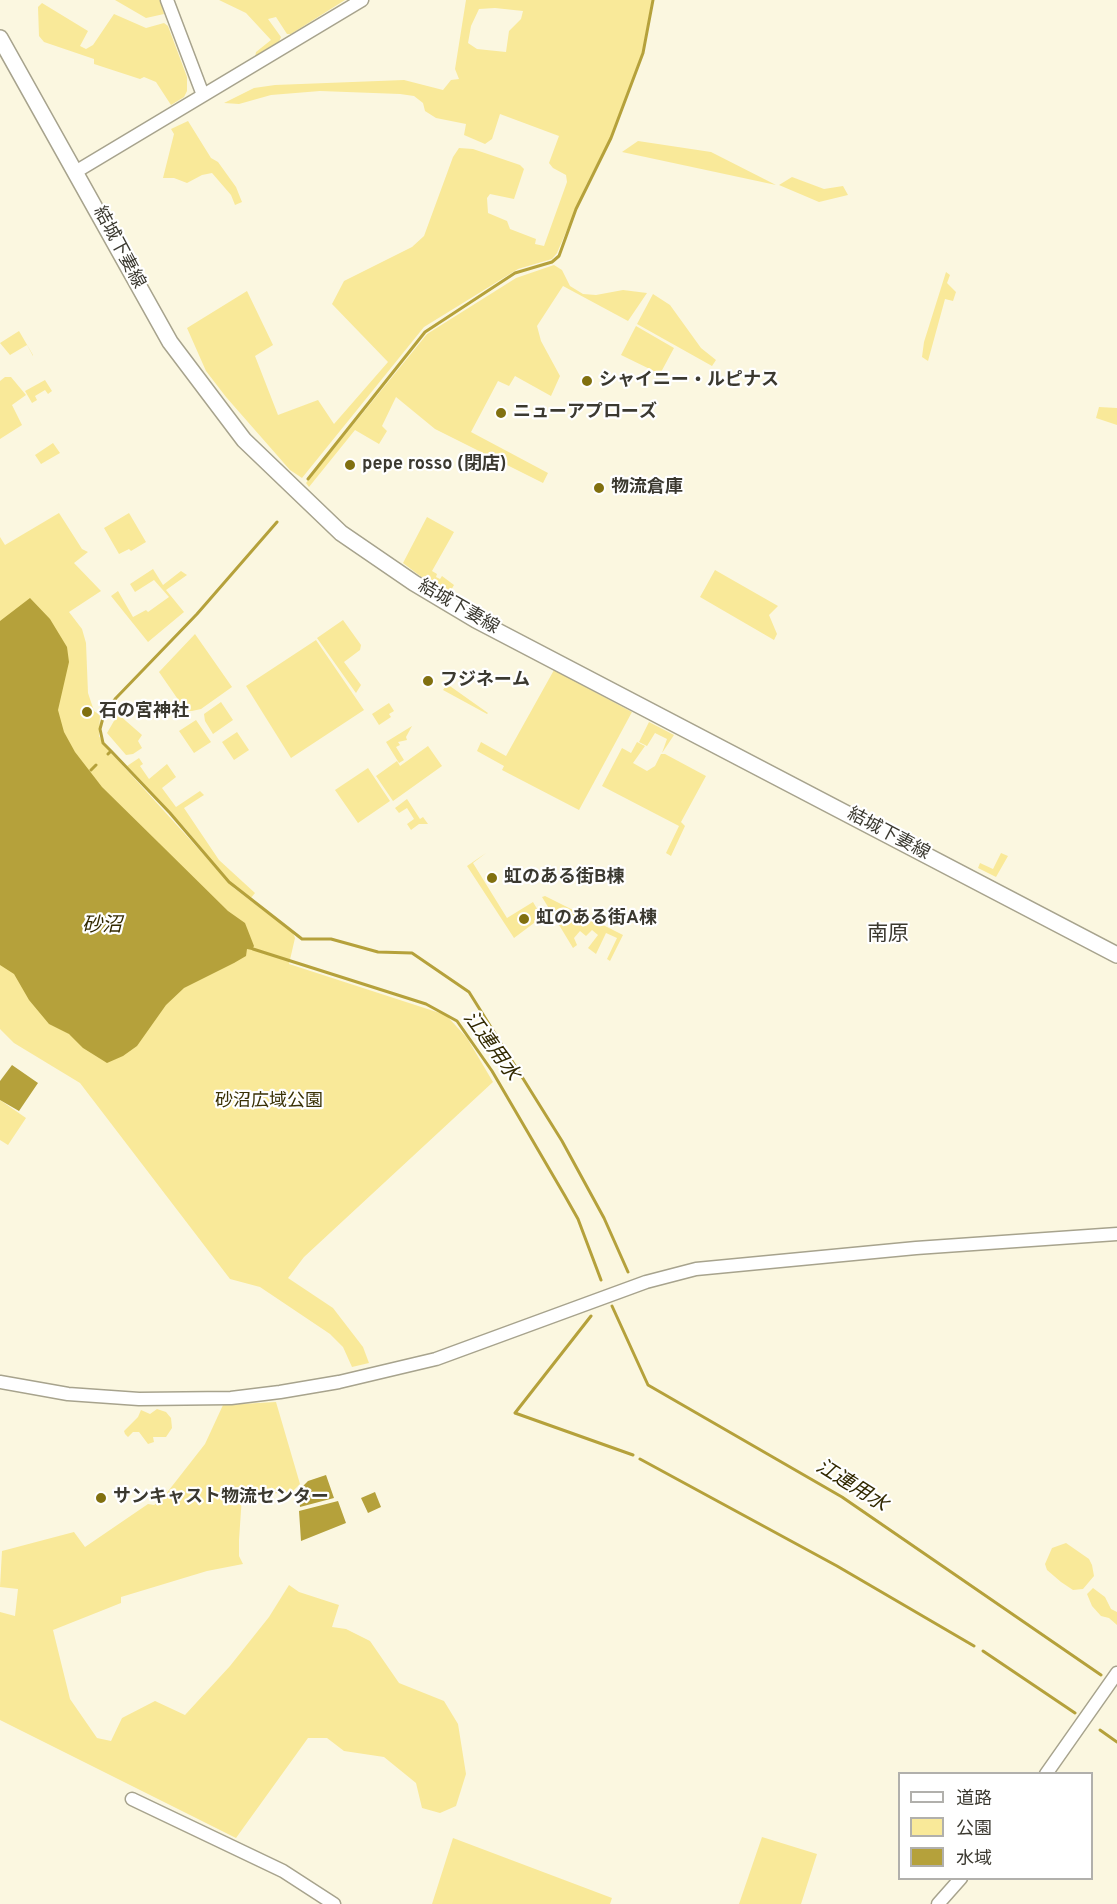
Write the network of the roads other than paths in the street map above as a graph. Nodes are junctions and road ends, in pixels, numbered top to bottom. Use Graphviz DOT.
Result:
graph roads {
  1 [pos="167,0"];
  2 [pos="362,0"];
  3 [pos="0,38"];
  4 [pos="203,95"];
  5 [pos="77,171"];
  6 [pos="1117,955"];
  7 [pos="1117,1234"];
  8 [pos="0,1382"];
  9 [pos="1117,1673"];
  10 [pos="1047,1772"];
  11 [pos="132,1799"];
  12 [pos="959,1880"];
  13 [pos="334,1904"];
  14 [pos="938,1904"];
  1 -- 4 [label="street"];
  2 -- 4 [label="street"];
  3 -- 5 [label="main road, 結城下妻線"];
  4 -- 5 [label="street"];
  5 -- 6 [label="main road, 結城下妻線"];
  7 -- 8 [label="street"];
  9 -- 10 [label="street"];
  11 -- 13 [label="street"];
  12 -- 14 [label="street"];
}
